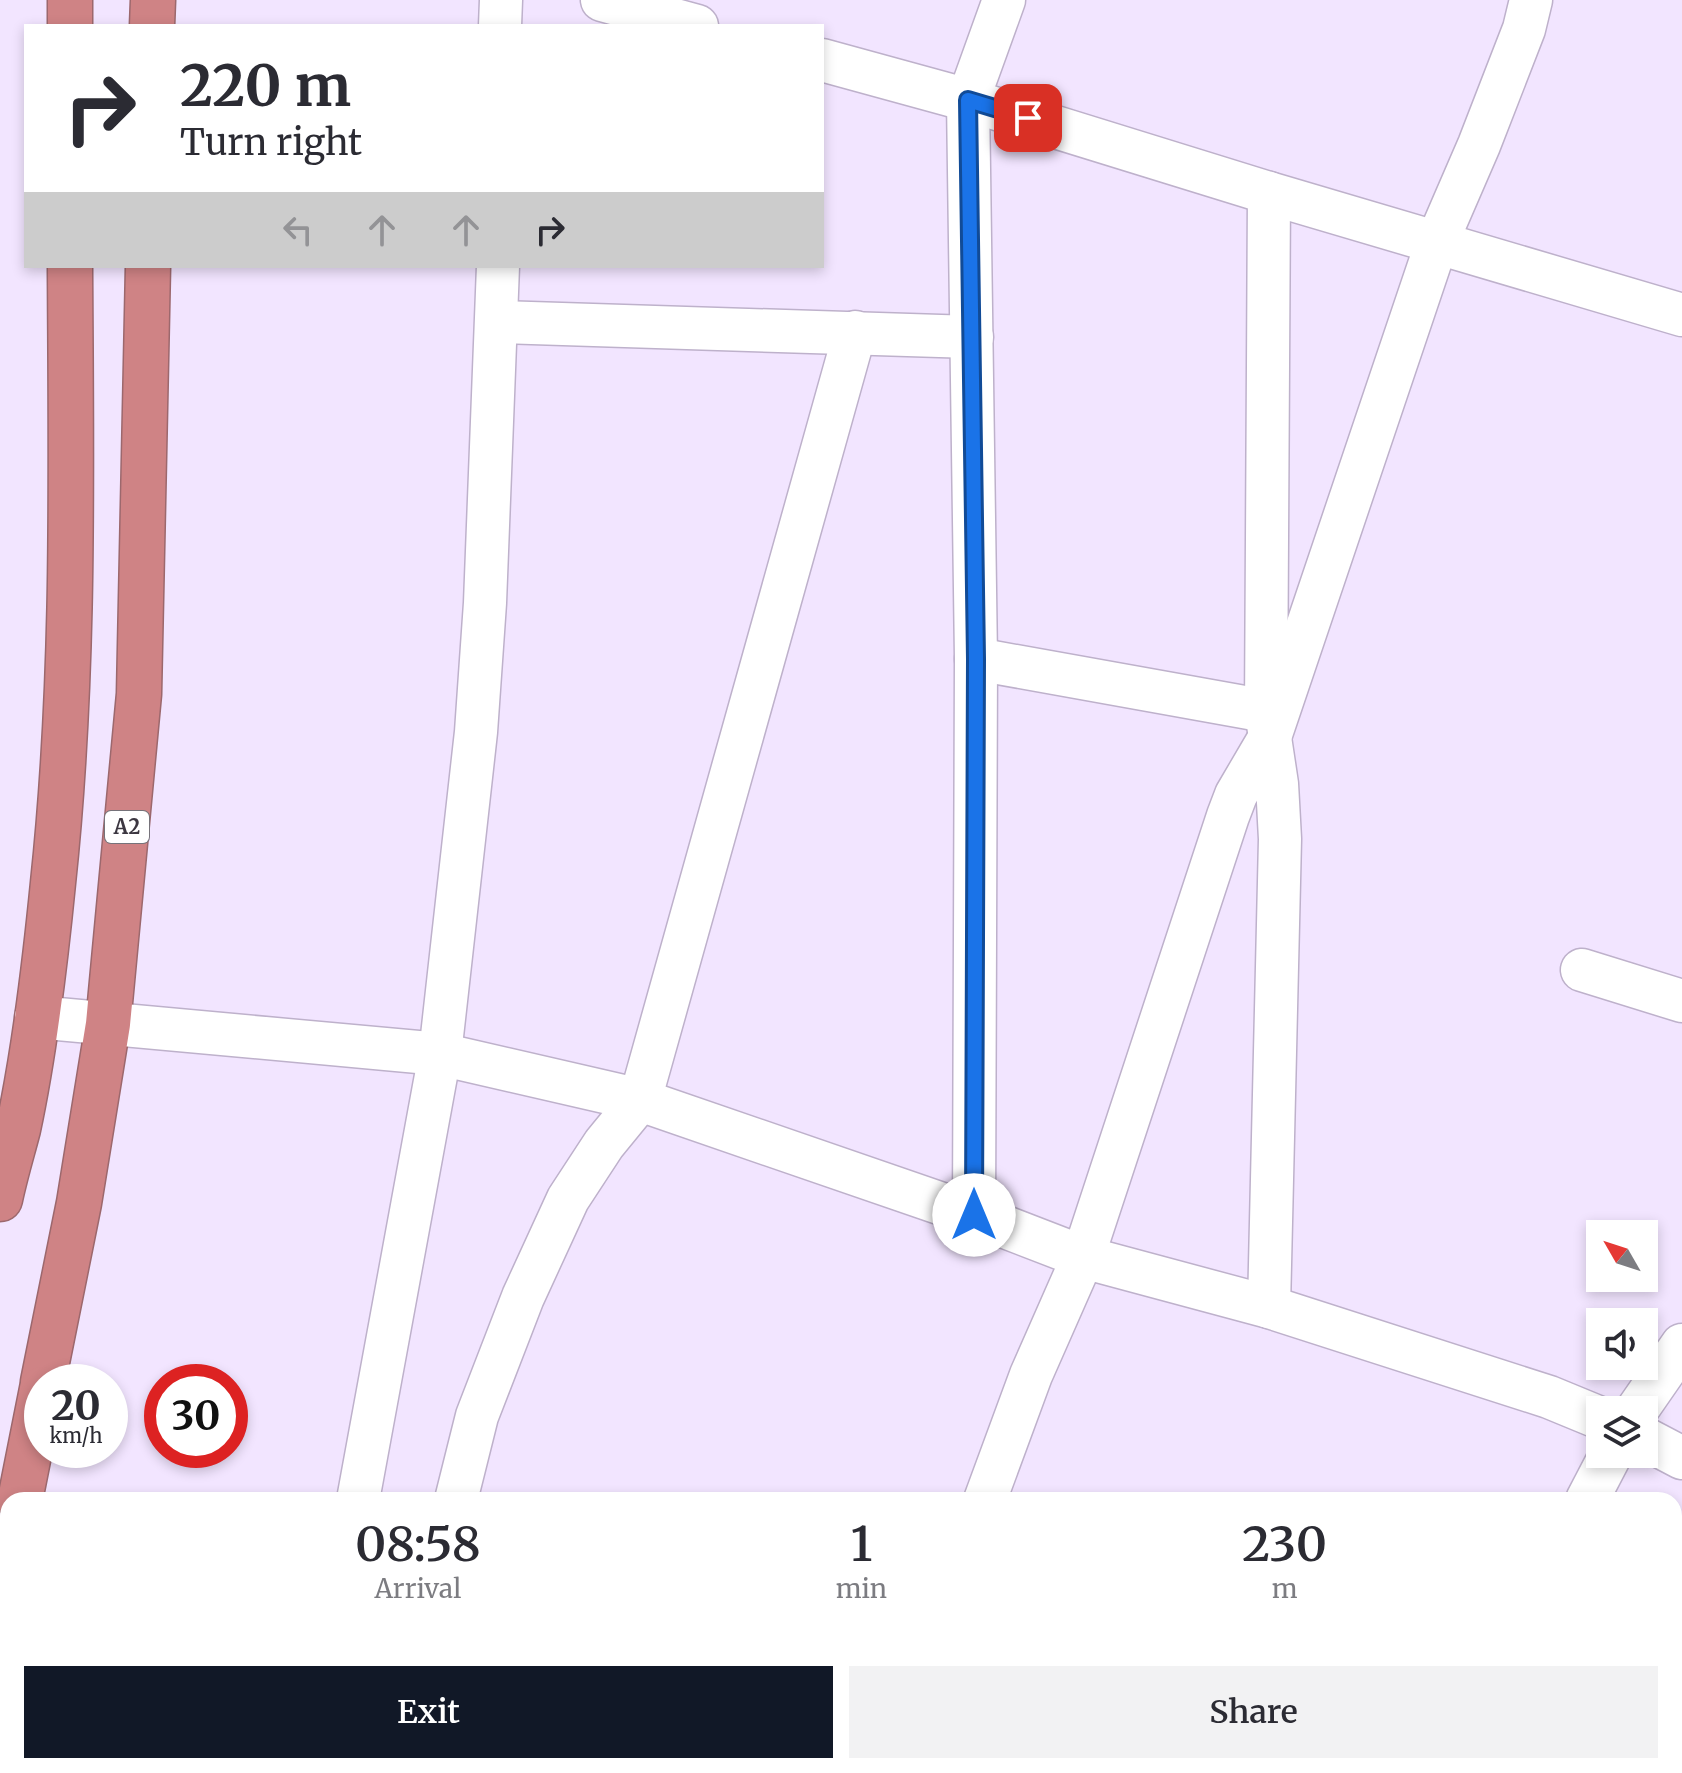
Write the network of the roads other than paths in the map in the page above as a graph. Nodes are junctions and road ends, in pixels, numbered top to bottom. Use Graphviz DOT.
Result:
graph roads {
  1 [pos="70,0"];
  2 [pos="153,0"];
  3 [pos="501,0"];
  4 [pos="602,0"];
  5 [pos="1004,0"];
  6 [pos="1531,0"];
  7 [pos="70,24"];
  8 [pos="152,24"];
  9 [pos="500,24"];
  10 [pos="690,24"];
  11 [pos="824,61"];
  12 [pos="968,100"];
  13 [pos="1269,193"];
  14 [pos="1437,242"];
  15 [pos="70,268"];
  16 [pos="148,268"];
  17 [pos="498,268"];
  18 [pos="1682,315"];
  19 [pos="497,322"];
  20 [pos="855,332"];
  21 [pos="972,337"];
  22 [pos="976,659"];
  23 [pos="1268,724"];
  24 [pos="1582,970"];
  25 [pos="1682,1001"];
  26 [pos="36,1017"];
  27 [pos="108,1024"];
  28 [pos="440,1054"];
  29 [pos="640,1100"];
  30 [pos="1,1185"];
  31 [pos="974,1215"];
  32 [pos="1083,1257"];
  33 [pos="1269,1307"];
  34 [pos="1682,1345"];
  35 [pos="47,1364"];
  36 [pos="1647,1396"];
  37 [pos="1586,1412"];
  38 [pos="1658,1445"];
  39 [pos="1682,1458"];
  40 [pos="26,1468"];
  41 [pos="1604,1468"];
  42 [pos="22,1492"];
  43 [pos="359,1492"];
  44 [pos="458,1492"];
  45 [pos="988,1492"];
  46 [pos="1591,1492"];
  1 -- 7 [label="highway"];
  2 -- 8 [label="highway"];
  3 -- 9 [label="street"];
  4 -- 10 [label="street"];
  5 -- 12 [label="street"];
  6 -- 14 [label="street"];
  11 -- 12 [label="street"];
  12 -- 13 [label="street"];
  12 -- 21 [label="street"];
  13 -- 14 [label="street"];
  13 -- 23 [label="street"];
  14 -- 18 [label="street"];
  14 -- 23 [label="street"];
  15 -- 26 [label="highway"];
  16 -- 27 [label="highway, A2"];
  17 -- 19 [label="street"];
  19 -- 20 [label="street"];
  19 -- 28 [label="street"];
  20 -- 21 [label="street"];
  20 -- 29 [label="street"];
  21 -- 22 [label="street"];
  22 -- 23 [label="street"];
  22 -- 31 [label="street"];
  23 -- 32 [label="street"];
  23 -- 33 [label="street"];
  24 -- 25 [label="street"];
  26 -- 27 [label="street"];
  26 -- 30 [label="highway"];
  27 -- 28 [label="street"];
  27 -- 35 [label="highway, A2"];
  28 -- 29 [label="street"];
  28 -- 43 [label="street"];
  29 -- 31 [label="street"];
  29 -- 44 [label="street"];
  31 -- 32 [label="street"];
  32 -- 33 [label="street"];
  32 -- 45 [label="street"];
  33 -- 37 [label="street"];
  34 -- 36 [label="street"];
  38 -- 39 [label="street"];
  40 -- 42 [label="highway"];
  41 -- 46 [label="street"];
}
